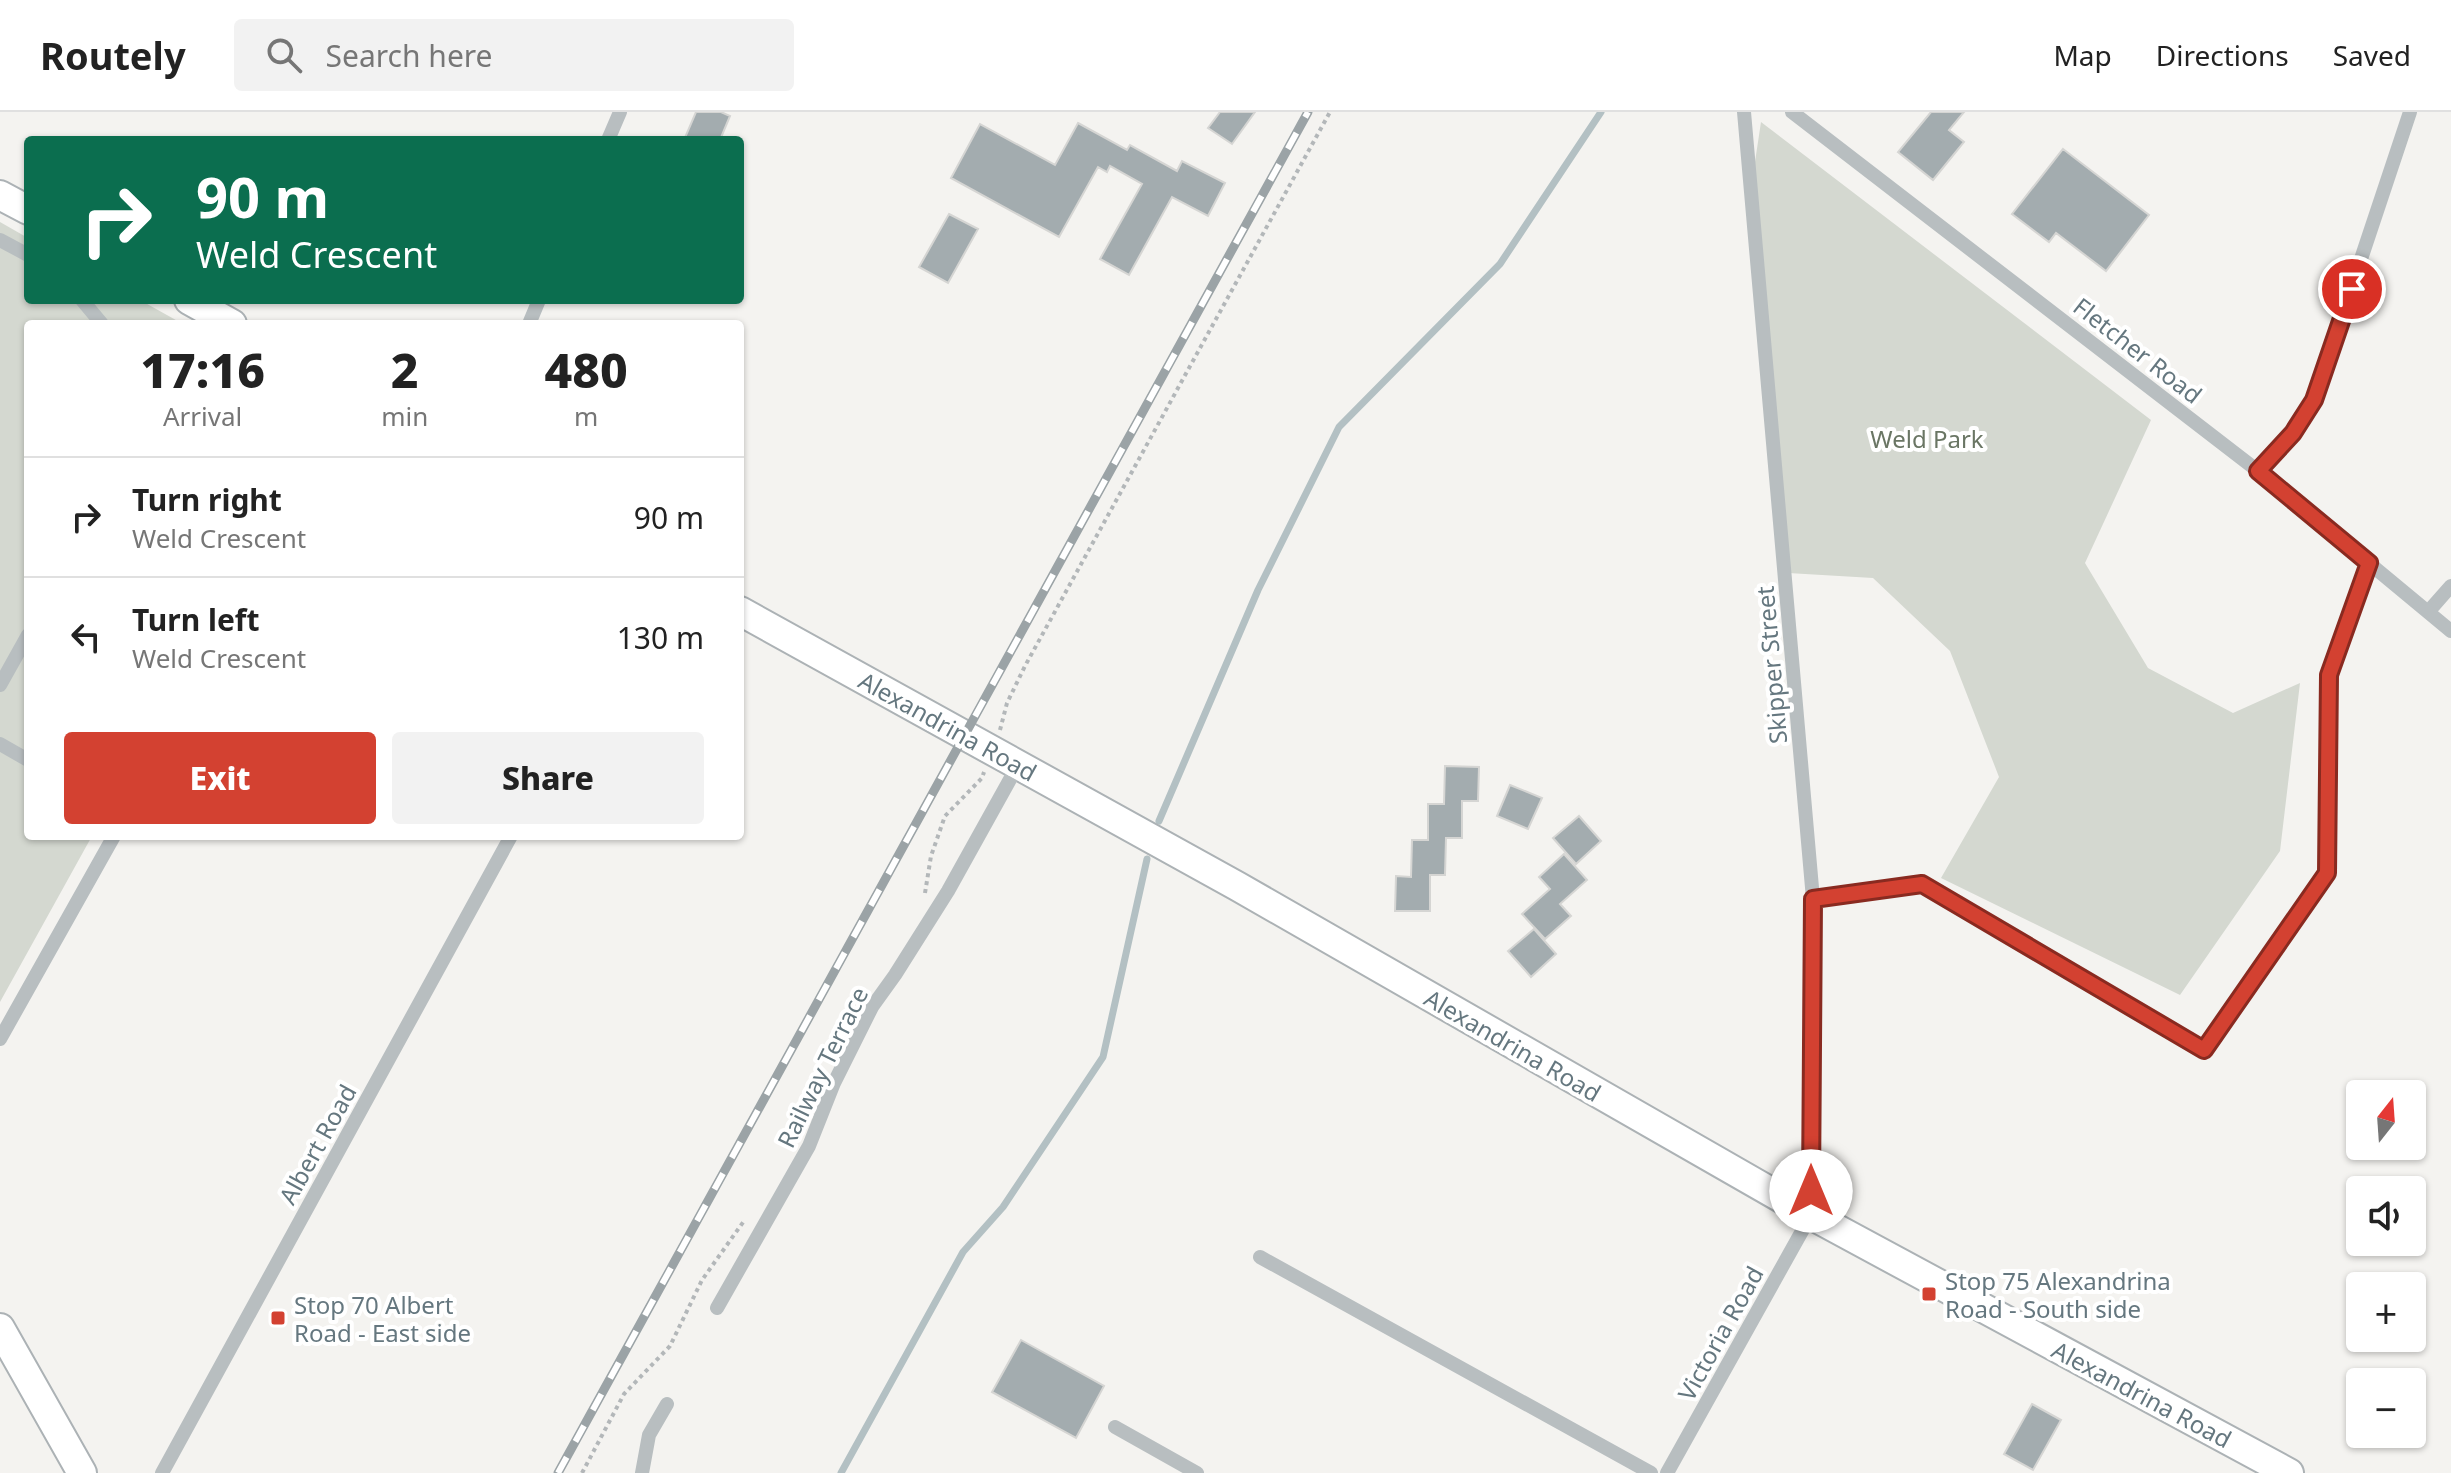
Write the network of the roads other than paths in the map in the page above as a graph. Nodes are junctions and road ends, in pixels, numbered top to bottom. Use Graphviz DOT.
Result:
graph roads {
  1 [pos="620,112"];
  2 [pos="1744,112"];
  3 [pos="1792,112"];
  4 [pos="2410,112"];
  5 [pos="610,136"];
  6 [pos="0,195"];
  7 [pos="24,208"];
  8 [pos="0,240"];
  9 [pos="24,253"];
  10 [pos="85,304"];
  11 [pos="196,304"];
  12 [pos="99,320"];
  13 [pos="225,320"];
  14 [pos="2258,471"];
  15 [pos="2369,563"];
  16 [pos="2451,586"];
  17 [pos="2428,612"];
  18 [pos="744,613"];
  19 [pos="2451,631"];
  20 [pos="24,642"];
  21 [pos="0,685"];
  22 [pos="0,744"];
  23 [pos="24,758"];
  24 [pos="1018,765"];
  25 [pos="112,840"];
  26 [pos="509,840"];
  27 [pos="1813,899"];
  28 [pos="0,1039"];
  29 [pos="1811,1215"];
  30 [pos="1260,1257"];
  31 [pos="717,1308"];
  32 [pos="0,1328"];
  33 [pos="667,1404"];
  34 [pos="1115,1427"];
  35 [pos="82,1473"];
  36 [pos="162,1473"];
  37 [pos="642,1473"];
  38 [pos="1197,1473"];
  39 [pos="1651,1473"];
  40 [pos="1667,1473"];
  41 [pos="2289,1473"];
  1 -- 5 [label="street"];
  2 -- 27 [label="street, Skipper Street"];
  3 -- 14 [label="street, Fletcher Road"];
  4 -- 14 [label="street"];
  6 -- 7 [label="main road"];
  8 -- 9 [label="street"];
  10 -- 12 [label="street"];
  11 -- 13 [label="main road"];
  14 -- 15 [label="street, Fletcher Road"];
  15 -- 17 [label="street, Fletcher Road"];
  15 -- 27 [label="street"];
  16 -- 17 [label="street"];
  17 -- 19 [label="street, Fletcher Road"];
  18 -- 24 [label="main road, Alexandrina Road"];
  20 -- 21 [label="street"];
  22 -- 23 [label="street"];
  24 -- 29 [label="main road, Alexandrina Road"];
  24 -- 31 [label="street, Railway Terrace"];
  25 -- 28 [label="street"];
  26 -- 36 [label="street, Albert Road"];
  27 -- 29 [label="street, Skipper Street"];
  29 -- 40 [label="street, Victoria Road"];
  29 -- 41 [label="main road, Alexandrina Road"];
  30 -- 39 [label="street"];
  32 -- 35 [label="main road"];
  33 -- 37 [label="street"];
  34 -- 38 [label="street"];
}
